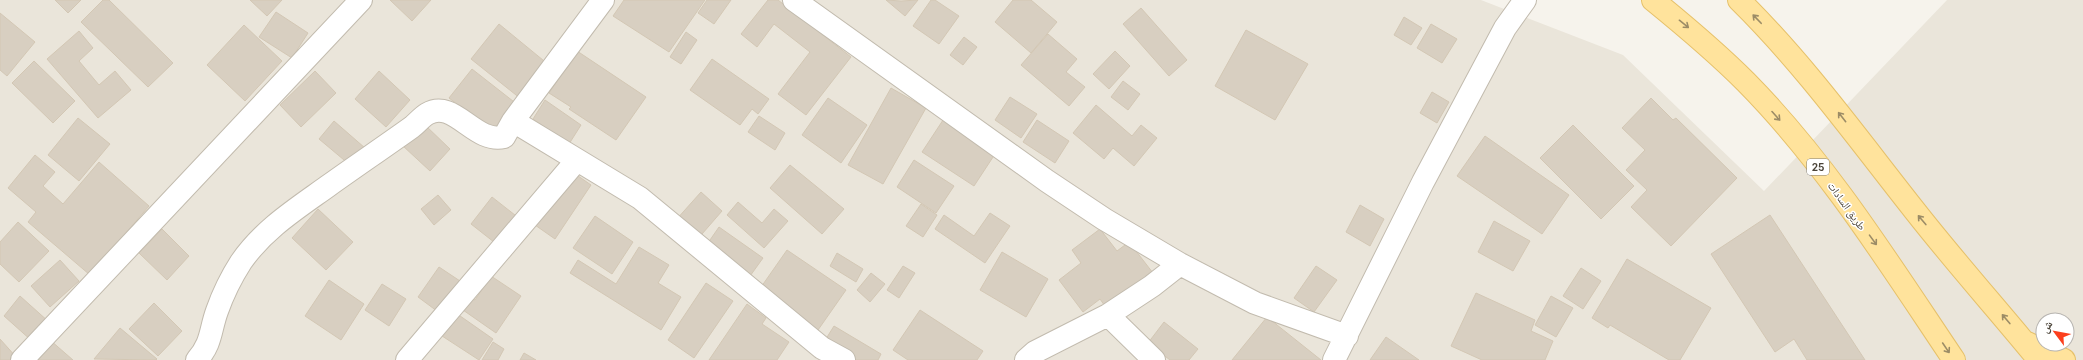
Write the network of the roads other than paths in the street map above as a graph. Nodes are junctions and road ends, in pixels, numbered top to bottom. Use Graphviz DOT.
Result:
graph roads {
  1 [pos="360,0"];
  2 [pos="603,0"];
  3 [pos="794,0"];
  4 [pos="1524,0"];
  5 [pos="1653,0"];
  6 [pos="1739,0"];
  7 [pos="513,121"];
  8 [pos="577,160"];
  9 [pos="1180,264"];
  10 [pos="1108,315"];
  11 [pos="1347,336"];
  12 [pos="2024,342"];
  13 [pos="816,354"];
  14 [pos="22,360"];
  15 [pos="197,360"];
  16 [pos="407,360"];
  17 [pos="844,360"];
  18 [pos="1026,360"];
  19 [pos="1154,360"];
  20 [pos="1334,360"];
  21 [pos="1954,360"];
  22 [pos="2039,360"];
  23 [pos="2064,360"];
  1 -- 14 [label="street"];
  2 -- 7 [label="street"];
  3 -- 9 [label="street"];
  4 -- 11 [label="street"];
  5 -- 21 [label="main road, طريق السادات / 25, one-way"];
  12 -- 6 [label="main road, one-way"];
  7 -- 8 [label="street"];
  7 -- 15 [label="street"];
  8 -- 13 [label="street"];
  8 -- 16 [label="street"];
  9 -- 10 [label="street"];
  9 -- 11 [label="street"];
  10 -- 18 [label="street"];
  10 -- 19 [label="street"];
  11 -- 20 [label="street"];
  12 -- 22 [label="main road"];
  12 -- 23 [label="main road"];
  13 -- 17 [label="street"];
}
